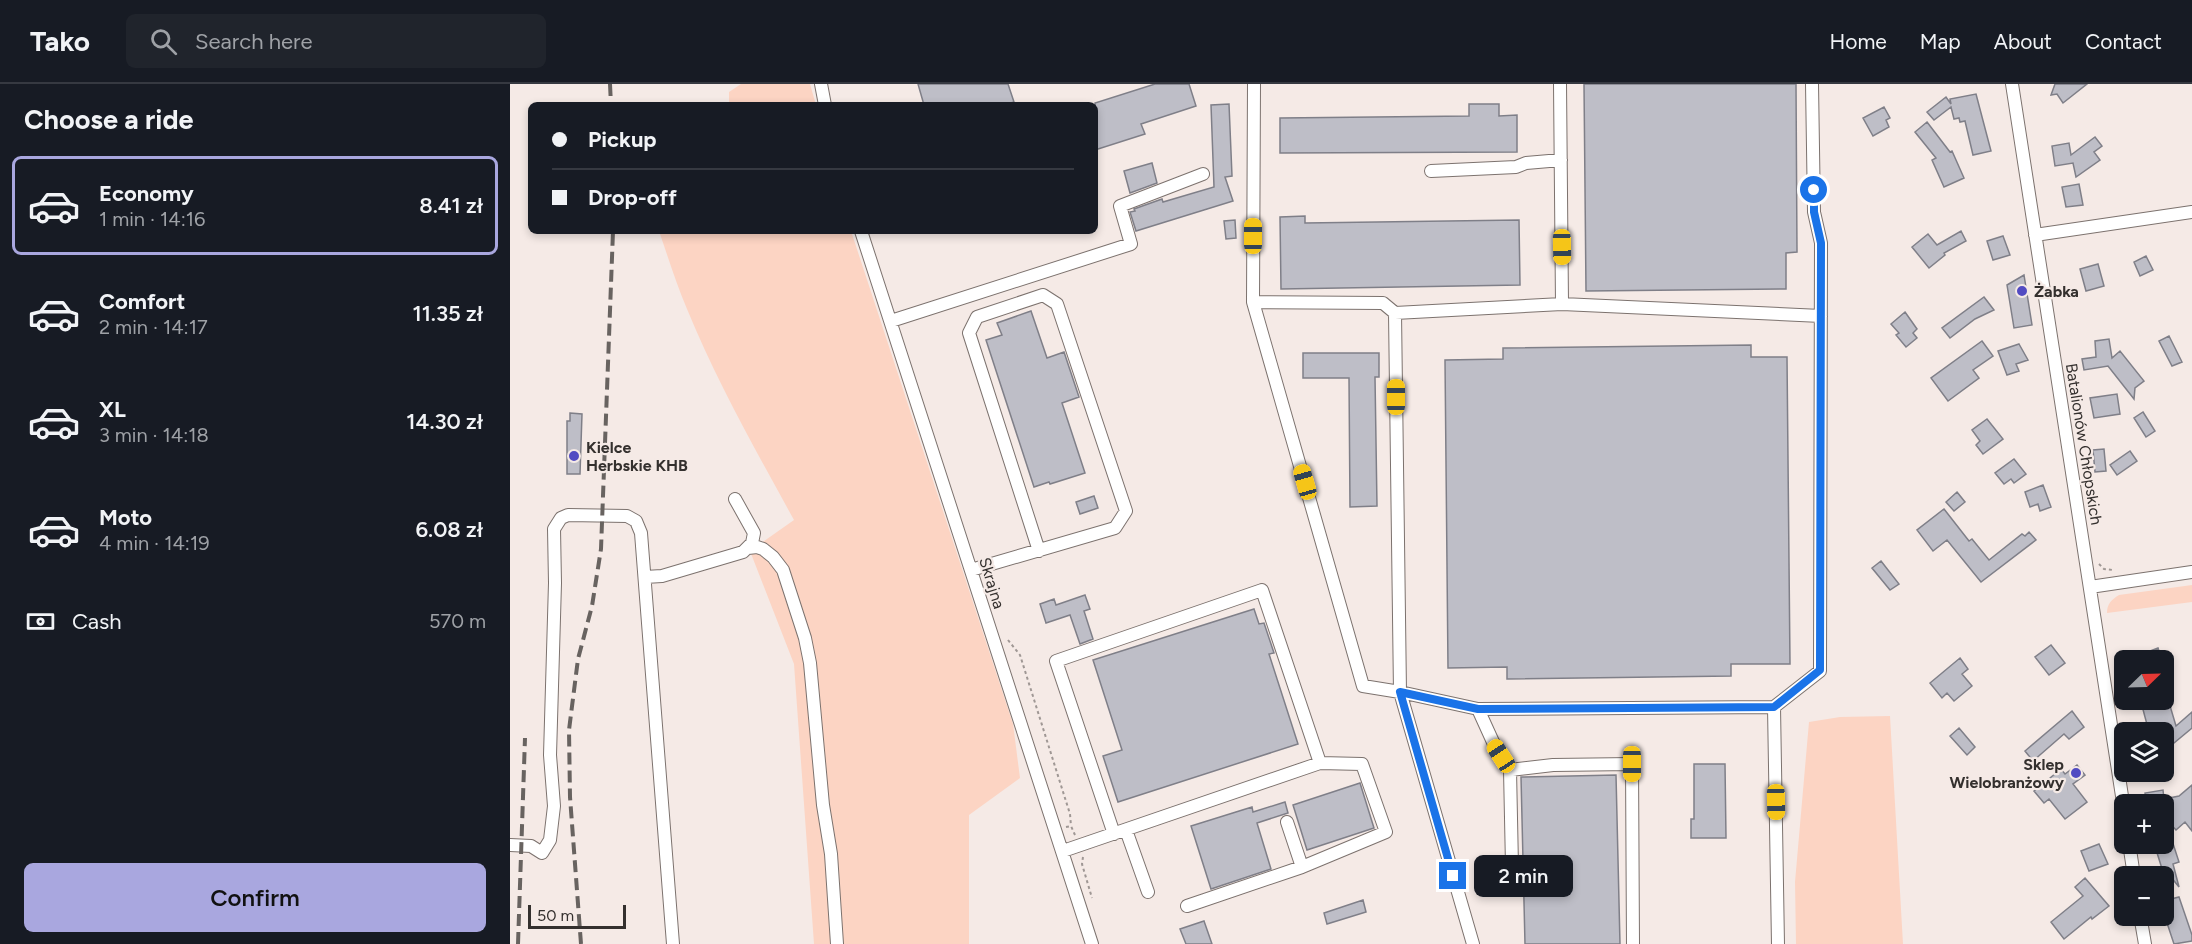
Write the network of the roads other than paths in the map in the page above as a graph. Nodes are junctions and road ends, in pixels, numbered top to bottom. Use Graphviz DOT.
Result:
graph roads {
  1 [pos="821,84"];
  2 [pos="1254,84"];
  3 [pos="1560,84"];
  4 [pos="1812,84"];
  5 [pos="2012,84"];
  6 [pos="824,102"];
  7 [pos="1561,160"];
  8 [pos="1431,171"];
  9 [pos="1203,174"];
  10 [pos="2192,212"];
  11 [pos="862,234"];
  12 [pos="2036,235"];
  13 [pos="1253,302"];
  14 [pos="1562,304"];
  15 [pos="1395,313"];
  16 [pos="1821,316"];
  17 [pos="891,321"];
  18 [pos="735,499"];
  19 [pos="748,548"];
  20 [pos="1039,551"];
  21 [pos="971,570"];
  22 [pos="2192,572"];
  23 [pos="645,577"];
  24 [pos="2090,587"];
  25 [pos="1400,692"];
  26 [pos="1774,707"];
  27 [pos="1478,709"];
  28 [pos="1320,763"];
  29 [pos="1510,770"];
  30 [pos="2122,794"];
  31 [pos="1287,822"];
  32 [pos="1120,832"];
  33 [pos="510,846"];
  34 [pos="1063,851"];
  35 [pos="1512,866"];
  36 [pos="1302,867"];
  37 [pos="1148,892"];
  38 [pos="1187,906"];
  39 [pos="2142,926"];
  40 [pos="673,944"];
  41 [pos="837,944"];
  42 [pos="1092,944"];
  43 [pos="1473,944"];
  44 [pos="1633,944"];
  45 [pos="1778,944"];
  46 [pos="2145,944"];
  1 -- 6 [label="street"];
  2 -- 13 [label="street"];
  3 -- 7 [label="street"];
  4 -- 16 [label="street"];
  5 -- 12 [label="street, Batalionów Chłopskich"];
  7 -- 8 [label="street"];
  7 -- 14 [label="street"];
  9 -- 17 [label="street"];
  10 -- 12 [label="street"];
  11 -- 17 [label="street, Skrajna"];
  12 -- 24 [label="street, Batalionów Chłopskich"];
  13 -- 15 [label="street"];
  13 -- 25 [label="street"];
  14 -- 15 [label="street"];
  14 -- 16 [label="street"];
  15 -- 25 [label="street"];
  16 -- 26 [label="street"];
  17 -- 21 [label="street, Skrajna"];
  18 -- 19 [label="street"];
  19 -- 23 [label="street"];
  19 -- 41 [label="street"];
  20 -- 20 [label="street"];
  20 -- 21 [label="street"];
  21 -- 34 [label="street, Skrajna"];
  22 -- 24 [label="street"];
  23 -- 33 [label="street"];
  23 -- 40 [label="street"];
  24 -- 30 [label="street, Batalionów Chłopskich"];
  25 -- 27 [label="street"];
  25 -- 43 [label="street"];
  26 -- 27 [label="street"];
  26 -- 45 [label="street"];
  27 -- 29 [label="street"];
  28 -- 32 [label="street"];
  28 -- 32 [label="street"];
  28 -- 36 [label="street"];
  29 -- 35 [label="street"];
  29 -- 44 [label="street"];
  31 -- 36 [label="street"];
  32 -- 34 [label="street"];
  32 -- 37 [label="street"];
  34 -- 42 [label="street, Skrajna"];
  36 -- 38 [label="street"];
  39 -- 46 [label="street"];
}
